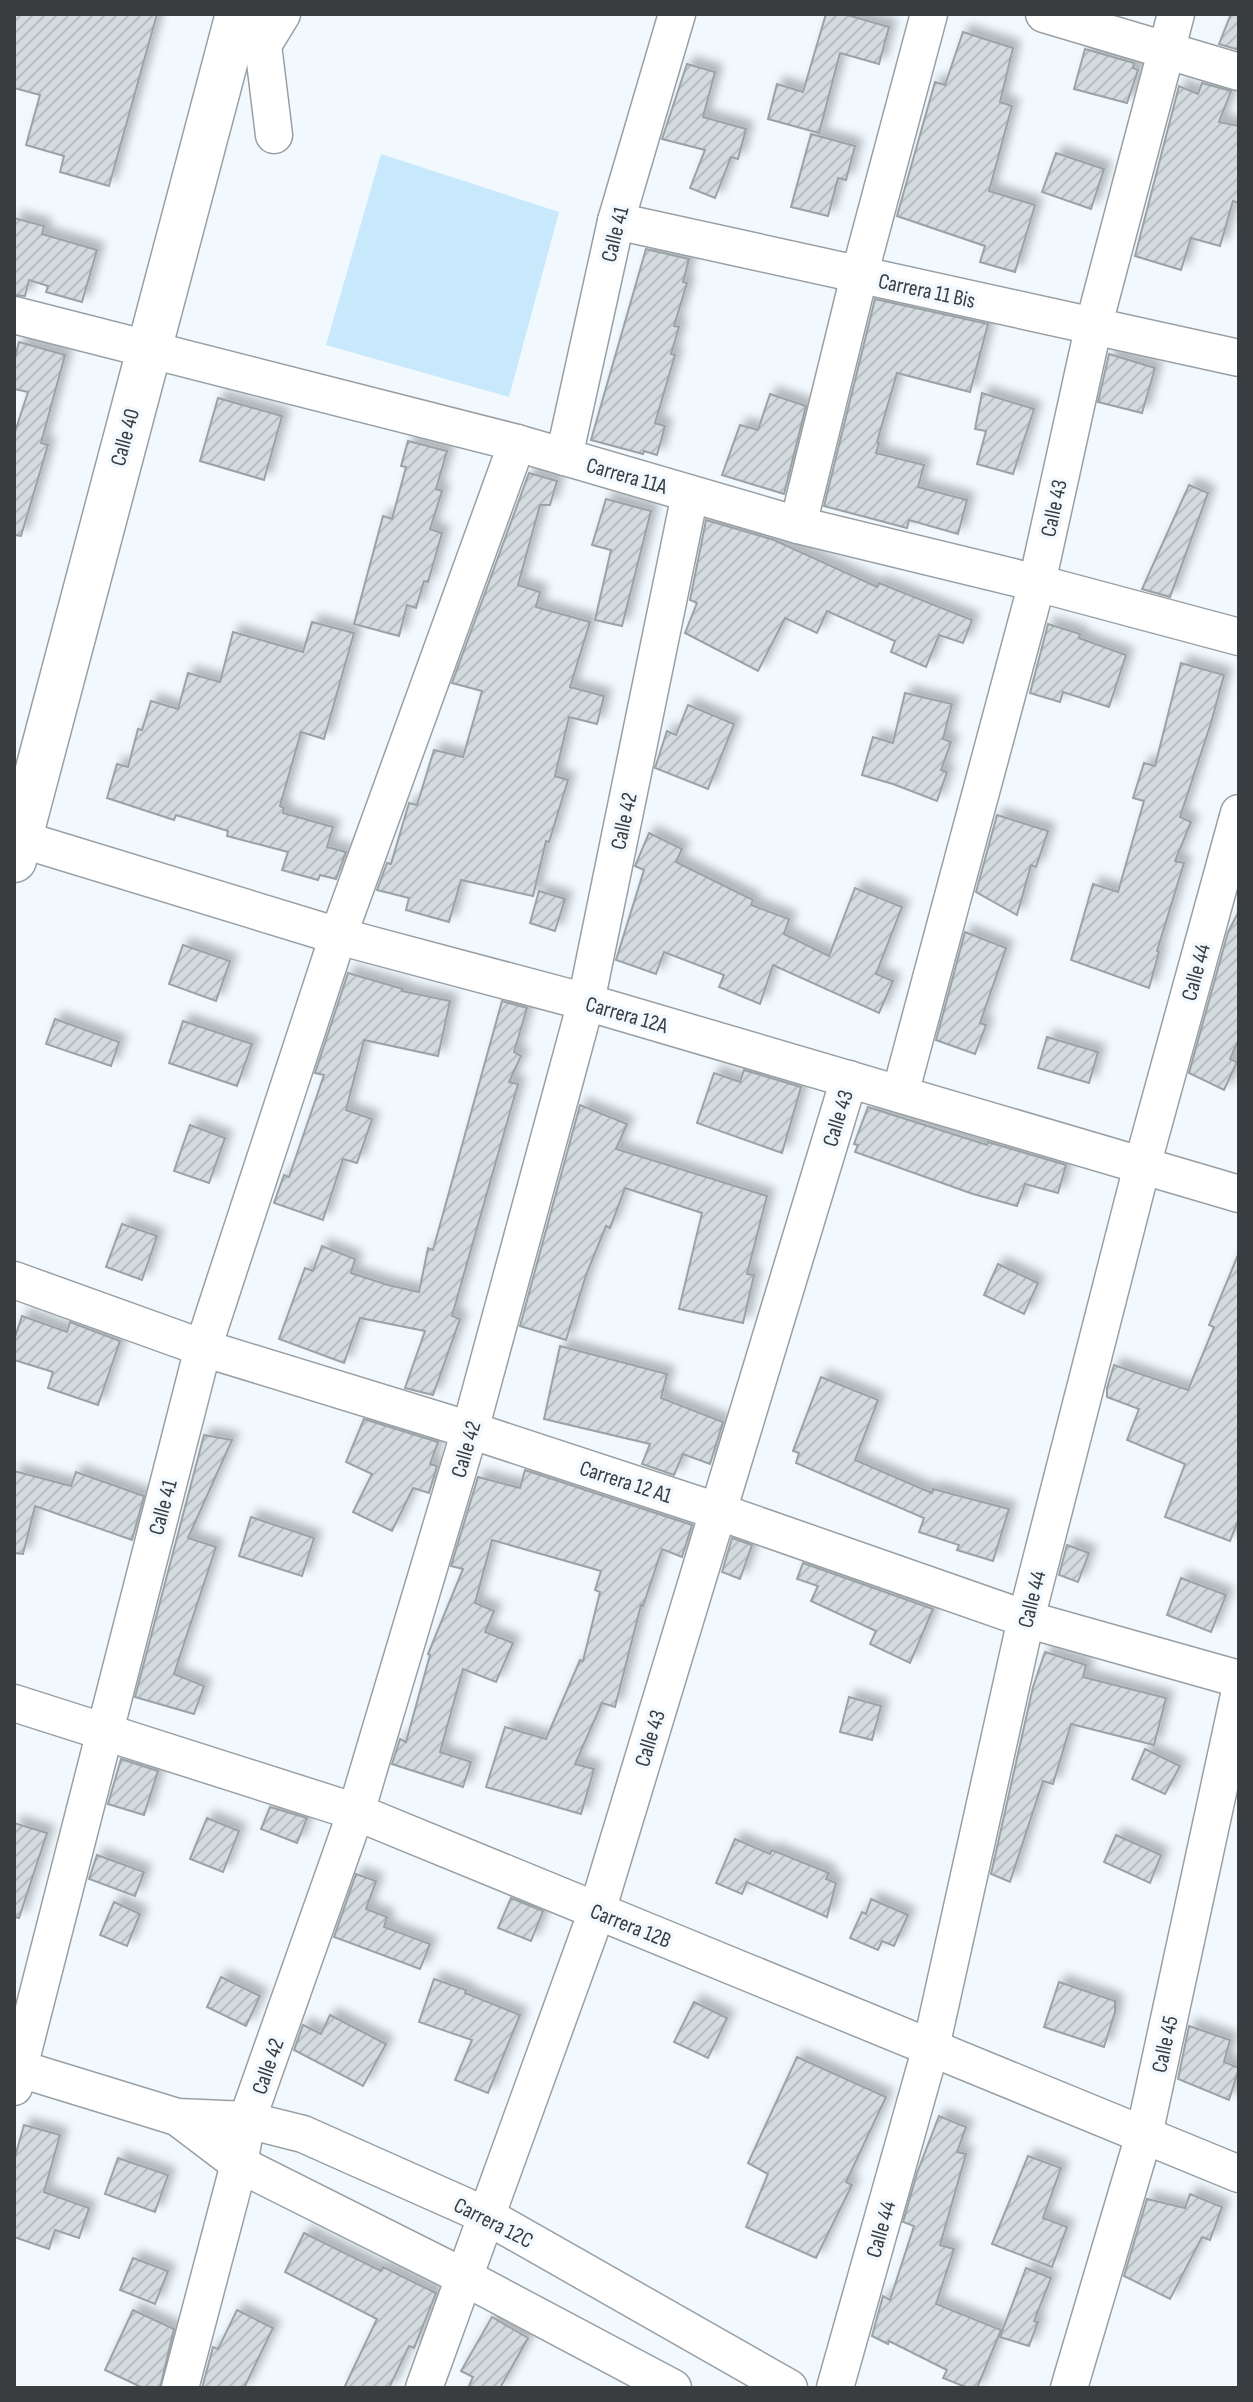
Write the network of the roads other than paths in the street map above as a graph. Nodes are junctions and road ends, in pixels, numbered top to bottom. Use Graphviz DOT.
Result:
graph roads {
  1 [pos="282,14"];
  2 [pos="677,14"];
  3 [pos="929,14"];
  4 [pos="1044,14"];
  5 [pos="1176,14"];
  6 [pos="227,19"];
  7 [pos="1166,51"];
  8 [pos="1239,72"];
  9 [pos="274,135"];
  10 [pos="616,221"];
  11 [pos="859,276"];
  12 [pos="14,315"];
  13 [pos="1094,324"];
  14 [pos="147,349"];
  15 [pos="1239,358"];
  16 [pos="517,443"];
  17 [pos="564,457"];
  18 [pos="690,494"];
  19 [pos="798,525"];
  20 [pos="1037,583"];
  21 [pos="1239,637"];
  22 [pos="1239,813"];
  23 [pos="16,845"];
  24 [pos="338,936"];
  25 [pos="586,1002"];
  26 [pos="849,1079"];
  27 [pos="900,1094"];
  28 [pos="1142,1166"];
  29 [pos="1239,1194"];
  30 [pos="14,1280"];
  31 [pos="203,1348"];
  32 [pos="470,1430"];
  33 [pos="717,1511"];
  34 [pos="1026,1619"];
  35 [pos="1239,1679"];
  36 [pos="1239,1695"];
  37 [pos="14,1703"];
  38 [pos="103,1732"];
  39 [pos="356,1812"];
  40 [pos="597,1911"];
  41 [pos="931,2047"];
  42 [pos="16,2074"];
  43 [pos="177,2117"];
  44 [pos="247,2120"];
  45 [pos="1144,2135"];
  46 [pos="239,2164"];
  47 [pos="1239,2174"];
  48 [pos="485,2215"];
  49 [pos="464,2277"];
  50 [pos="180,2388"];
  51 [pos="424,2388"];
  52 [pos="673,2388"];
  53 [pos="789,2388"];
  54 [pos="835,2388"];
  55 [pos="1069,2388"];
  1 -- 9 [label="street"];
  2 -- 10 [label="street, Calle 41"];
  3 -- 11 [label="street"];
  4 -- 7 [label="street"];
  5 -- 7 [label="street, Calle 43"];
  6 -- 14 [label="street, Calle 40"];
  7 -- 8 [label="street"];
  7 -- 13 [label="street, Calle 43"];
  10 -- 11 [label="street, Carrera 11 Bis"];
  10 -- 17 [label="street, Calle 41"];
  11 -- 13 [label="street, Carrera 11 Bis"];
  11 -- 19 [label="street"];
  12 -- 14 [label="street, Carrera 11A"];
  13 -- 15 [label="street, Carrera 11 Bis"];
  13 -- 20 [label="street, Calle 43"];
  14 -- 16 [label="street, Carrera 11A"];
  14 -- 23 [label="street, Calle 40"];
  16 -- 17 [label="street, Carrera 11A"];
  16 -- 24 [label="street, Calle 41"];
  17 -- 18 [label="street, Carrera 11A"];
  18 -- 19 [label="street, Carrera 11A"];
  18 -- 25 [label="street, Calle 42"];
  19 -- 20 [label="street, Carrera 11A"];
  20 -- 21 [label="street, Carrera 11A"];
  20 -- 27 [label="street, Calle 43"];
  22 -- 28 [label="street, Calle 44"];
  23 -- 24 [label="street, Carrera 12A"];
  24 -- 25 [label="street, Carrera 12A"];
  24 -- 31 [label="street, Calle 41"];
  25 -- 26 [label="street, Carrera 12A"];
  25 -- 32 [label="street, Calle 42"];
  26 -- 27 [label="street, Carrera 12A"];
  26 -- 33 [label="street, Calle 43"];
  27 -- 28 [label="street, Carrera 12A"];
  28 -- 29 [label="street, Carrera 12A"];
  28 -- 34 [label="street, Calle 44"];
  30 -- 31 [label="street, Carrera 12 A1"];
  31 -- 32 [label="street, Carrera 12 A1"];
  31 -- 38 [label="street, Calle 41"];
  32 -- 33 [label="street, Carrera 12 A1"];
  32 -- 39 [label="street, Calle 42"];
  33 -- 34 [label="street, Carrera 12 A1"];
  33 -- 40 [label="street, Calle 43"];
  34 -- 35 [label="street, Carrera 12 A1"];
  34 -- 41 [label="street, Calle 44"];
  36 -- 45 [label="street, Calle 45"];
  37 -- 38 [label="street, Carrera 12B"];
  38 -- 39 [label="street, Carrera 12B"];
  38 -- 42 [label="street, Calle 41"];
  39 -- 40 [label="street, Carrera 12B"];
  39 -- 44 [label="street, Calle 42"];
  40 -- 41 [label="street, Carrera 12B"];
  40 -- 48 [label="street, Calle 43"];
  41 -- 45 [label="street, Carrera 12B"];
  41 -- 54 [label="street, Calle 44"];
  42 -- 43 [label="street, Carrera 12C"];
  43 -- 44 [label="street, Carrera 12C"];
  43 -- 46 [label="street, Carrera 12C"];
  44 -- 46 [label="street, Calle 42"];
  44 -- 48 [label="street, Carrera 12C"];
  45 -- 47 [label="street, Carrera 12B"];
  45 -- 55 [label="street, Calle 45"];
  46 -- 49 [label="street, Carrera 12C"];
  46 -- 50 [label="street, Calle 42"];
  48 -- 49 [label="street, Calle 43"];
  48 -- 53 [label="street, Carrera 12C"];
  49 -- 51 [label="street, Calle 43"];
  49 -- 52 [label="street, Carrera 12C"];
}
